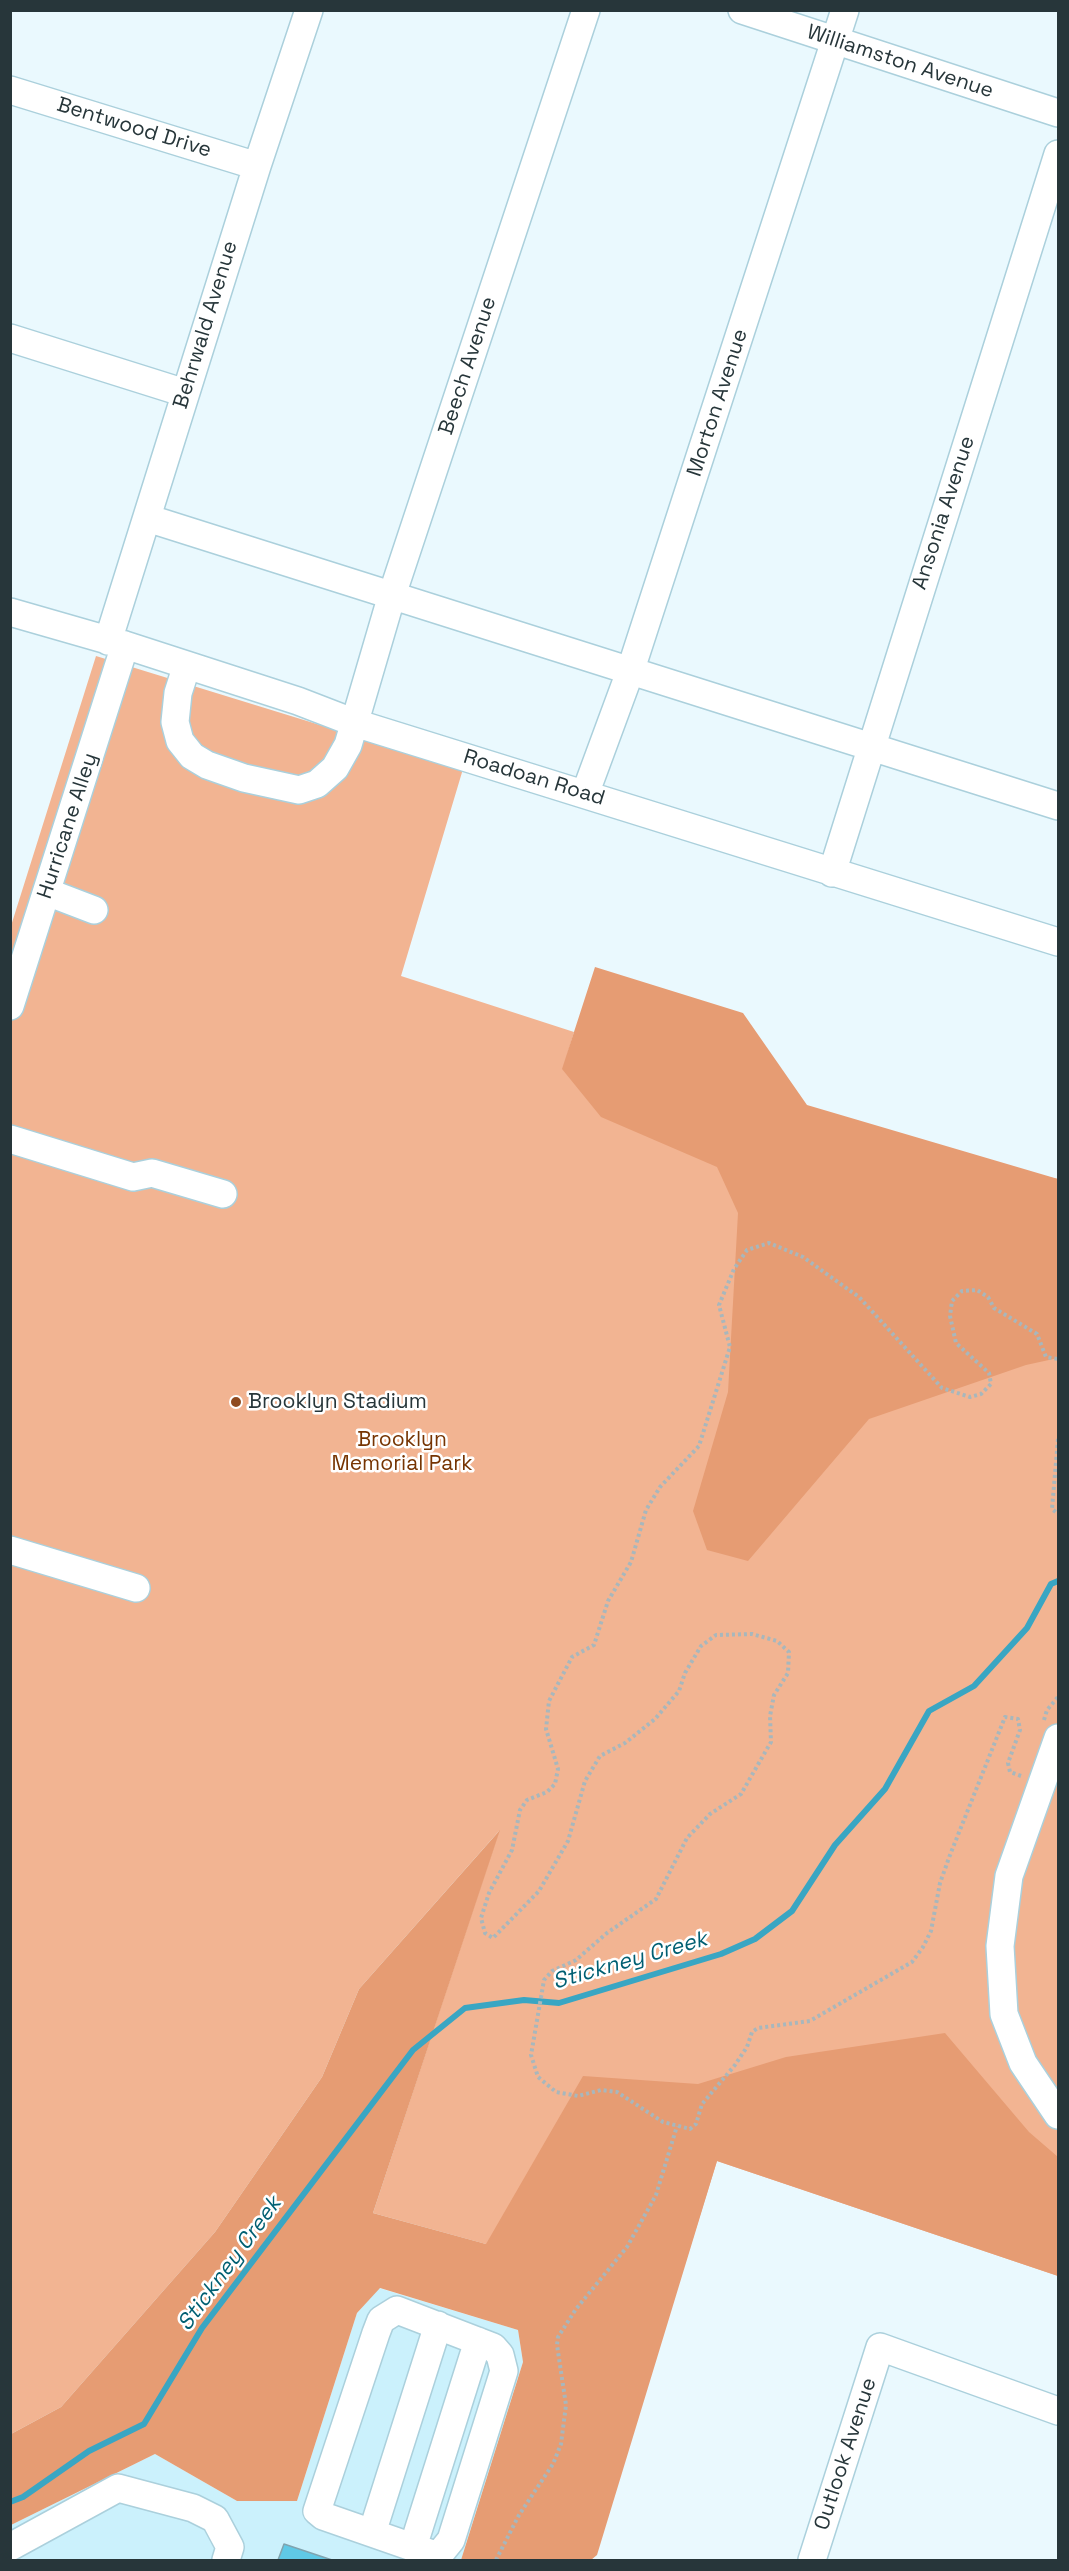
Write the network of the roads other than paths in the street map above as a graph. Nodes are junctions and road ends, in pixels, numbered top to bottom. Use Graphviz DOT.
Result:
graph roads {
  1 [pos="309,10"];
  2 [pos="586,10"];
  3 [pos="742,10"];
  4 [pos="845,10"];
  5 [pos="835,41"];
  6 [pos="10,90"];
  7 [pos="1059,113"];
  8 [pos="1059,154"];
  9 [pos="256,166"];
  10 [pos="10,338"];
  11 [pos="185,393"];
  12 [pos="147,518"];
  13 [pos="392,595"];
  14 [pos="10,612"];
  15 [pos="117,643"];
  16 [pos="187,665"];
  17 [pos="630,672"];
  18 [pos="355,723"];
  19 [pos="871,746"];
  20 [pos="585,794"];
  21 [pos="1059,806"];
  22 [pos="832,873"];
  23 [pos="46,892"];
  24 [pos="94,910"];
  25 [pos="1059,942"];
  26 [pos="10,1006"];
  27 [pos="10,1139"];
  28 [pos="224,1194"];
  29 [pos="10,1550"];
  30 [pos="136,1588"];
  31 [pos="1050,1734"];
  32 [pos="1059,2115"];
  33 [pos="438,2325"];
  34 [pos="478,2341"];
  35 [pos="1059,2411"];
  36 [pos="372,2533"];
  37 [pos="10,2547"];
  38 [pos="413,2547"];
  39 [pos="438,2558"];
  40 [pos="226,2560"];
  41 [pos="812,2560"];
  1 -- 9 [label="street, Behrwald Avenue"];
  2 -- 13 [label="street, Beech Avenue"];
  3 -- 5 [label="street, Williamston Avenue"];
  4 -- 5 [label="street, Morton Avenue"];
  5 -- 7 [label="street, Williamston Avenue"];
  5 -- 17 [label="street, Morton Avenue"];
  6 -- 9 [label="street, Bentwood Drive"];
  8 -- 19 [label="street, Ansonia Avenue"];
  9 -- 11 [label="street, Behrwald Avenue"];
  10 -- 11 [label="street"];
  11 -- 12 [label="street, Behrwald Avenue"];
  12 -- 13 [label="street"];
  12 -- 15 [label="street, Behrwald Avenue"];
  13 -- 17 [label="street"];
  13 -- 18 [label="street, Beech Avenue"];
  14 -- 15 [label="street, Roadoan Road"];
  15 -- 16 [label="street, Roadoan Road"];
  15 -- 23 [label="street, Hurricane Alley"];
  16 -- 18 [label="street, Roadoan Road"];
  16 -- 18 [label="street, Beech Avenue"];
  17 -- 19 [label="street"];
  17 -- 20 [label="street, Morton Avenue"];
  18 -- 20 [label="street, Roadoan Road"];
  19 -- 21 [label="street"];
  19 -- 22 [label="street, Ansonia Avenue"];
  20 -- 22 [label="street, Roadoan Road"];
  22 -- 25 [label="street, Roadoan Road"];
  23 -- 24 [label="street"];
  23 -- 26 [label="street, Hurricane Alley"];
  27 -- 28 [label="street"];
  29 -- 30 [label="street"];
  31 -- 32 [label="street"];
  33 -- 34 [label="street"];
  33 -- 36 [label="street"];
  33 -- 36 [label="street"];
  34 -- 38 [label="street"];
  34 -- 39 [label="street"];
  35 -- 41 [label="street, Outlook Avenue"];
  36 -- 38 [label="street"];
  37 -- 40 [label="street"];
  38 -- 39 [label="street"];
}
